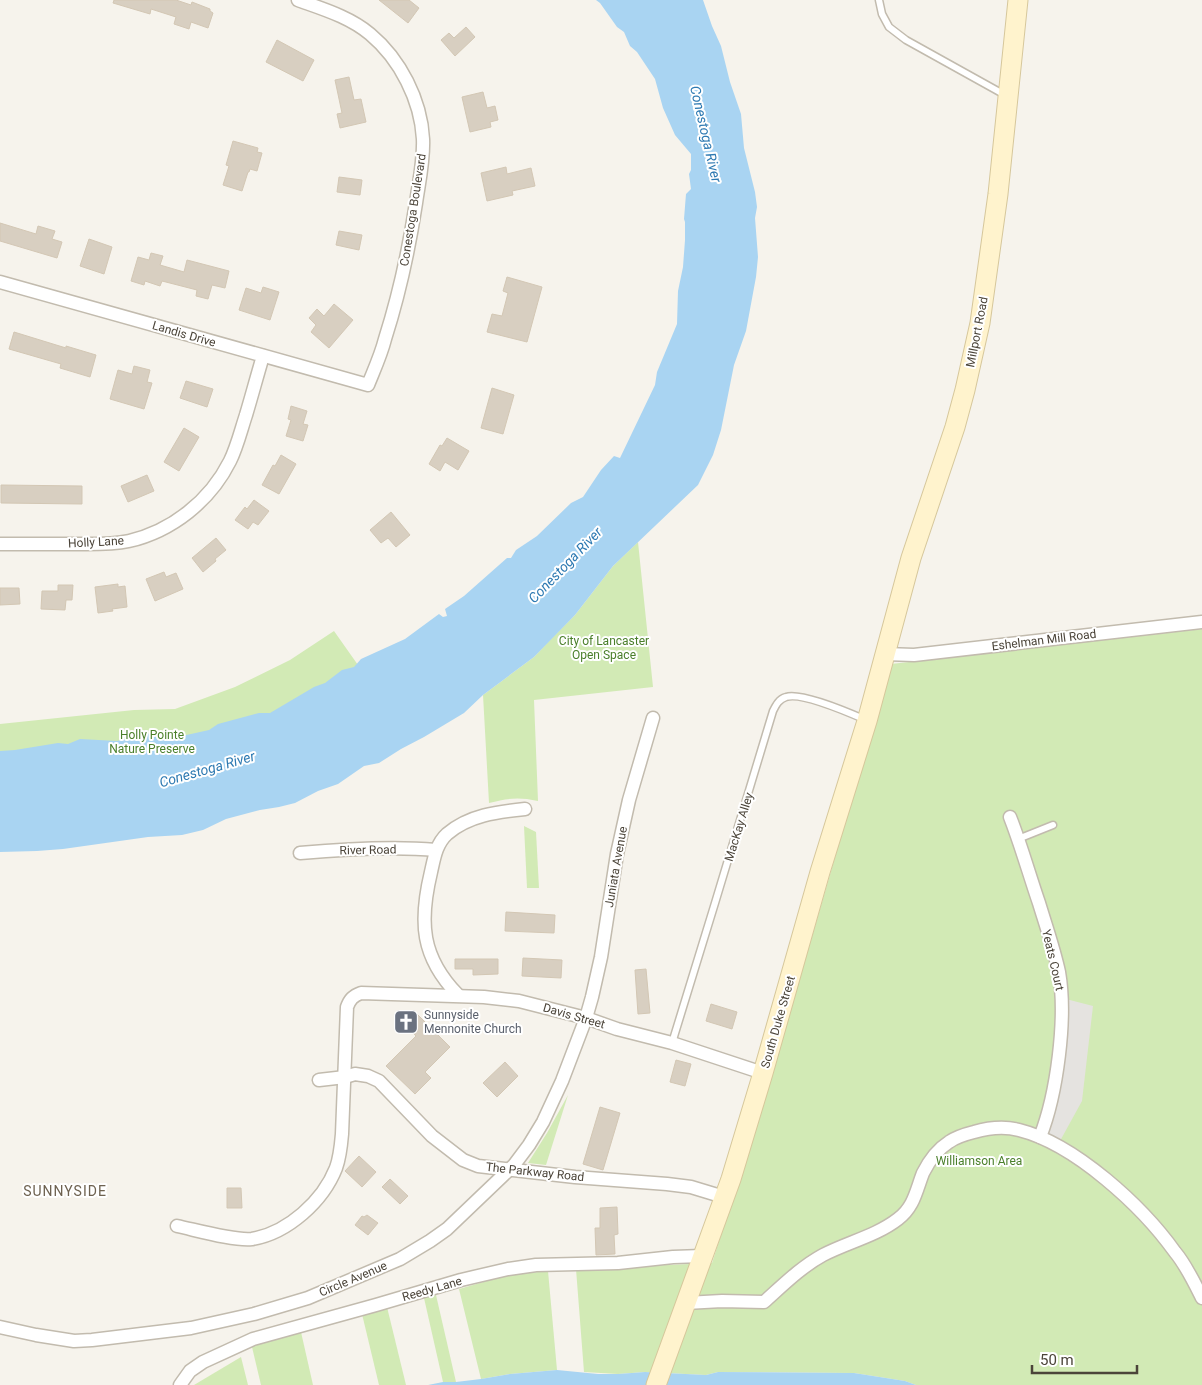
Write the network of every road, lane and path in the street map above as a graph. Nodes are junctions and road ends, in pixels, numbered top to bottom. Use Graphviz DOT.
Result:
graph roads {
  1 [pos="298,0"];
  2 [pos="879,0"];
  3 [pos="1018,0"];
  4 [pos="1008,97"];
  5 [pos="0,282"];
  6 [pos="263,356"];
  7 [pos="368,385"];
  8 [pos="0,544"];
  9 [pos="1202,622"];
  10 [pos="885,654"];
  11 [pos="653,718"];
  12 [pos="867,720"];
  13 [pos="525,808"];
  14 [pos="1010,817"];
  15 [pos="1053,825"];
  16 [pos="1018,839"];
  17 [pos="436,850"];
  18 [pos="300,853"];
  19 [pos="458,996"];
  20 [pos="586,1018"];
  21 [pos="672,1043"];
  22 [pos="763,1073"];
  23 [pos="345,1077"];
  24 [pos="319,1080"];
  25 [pos="1040,1137"];
  26 [pos="508,1170"];
  27 [pos="724,1197"];
  28 [pos="177,1226"];
  29 [pos="702,1256"];
  30 [pos="1202,1298"];
  31 [pos="686,1303"];
  32 [pos="0,1327"];
  33 [pos="180,1385"];
  34 [pos="656,1385"];
  1 -- 7 [label="street, Conestoga Boulevard"];
  2 -- 4 [label="lane"];
  3 -- 4 [label="main road, Millport Road"];
  4 -- 10 [label="main road, Millport Road"];
  5 -- 6 [label="street, Landis Drive"];
  6 -- 7 [label="street, Landis Drive"];
  6 -- 8 [label="street, Holly Lane"];
  9 -- 10 [label="street, Eshelman Mill Road"];
  10 -- 12 [label="main road, South Duke Street"];
  11 -- 20 [label="street, Juniata Avenue"];
  12 -- 21 [label="lane, MacKay Alley"];
  12 -- 22 [label="main road, South Duke Street"];
  13 -- 17 [label="street"];
  14 -- 16 [label="street, Yeats Court"];
  15 -- 16 [label="lane"];
  16 -- 25 [label="street, Yeats Court"];
  17 -- 18 [label="street, River Road"];
  17 -- 19 [label="street"];
  19 -- 20 [label="street, Davis Street"];
  19 -- 23 [label="street, Davis Street"];
  20 -- 21 [label="street, Davis Street"];
  20 -- 26 [label="street, Circle Avenue"];
  21 -- 22 [label="street, Davis Street"];
  22 -- 27 [label="main road, South Duke Street"];
  23 -- 24 [label="street, The Parkway Road"];
  23 -- 26 [label="street, The Parkway Road"];
  23 -- 28 [label="street"];
  25 -- 30 [label="street"];
  25 -- 31 [label="street"];
  26 -- 27 [label="street, The Parkway Road"];
  26 -- 32 [label="street, Circle Avenue"];
  27 -- 29 [label="main road, South Duke Street"];
  29 -- 31 [label="main road, South Duke Street"];
  29 -- 33 [label="street, Reedy Lane"];
  31 -- 34 [label="main road, South Duke Street"];
}
